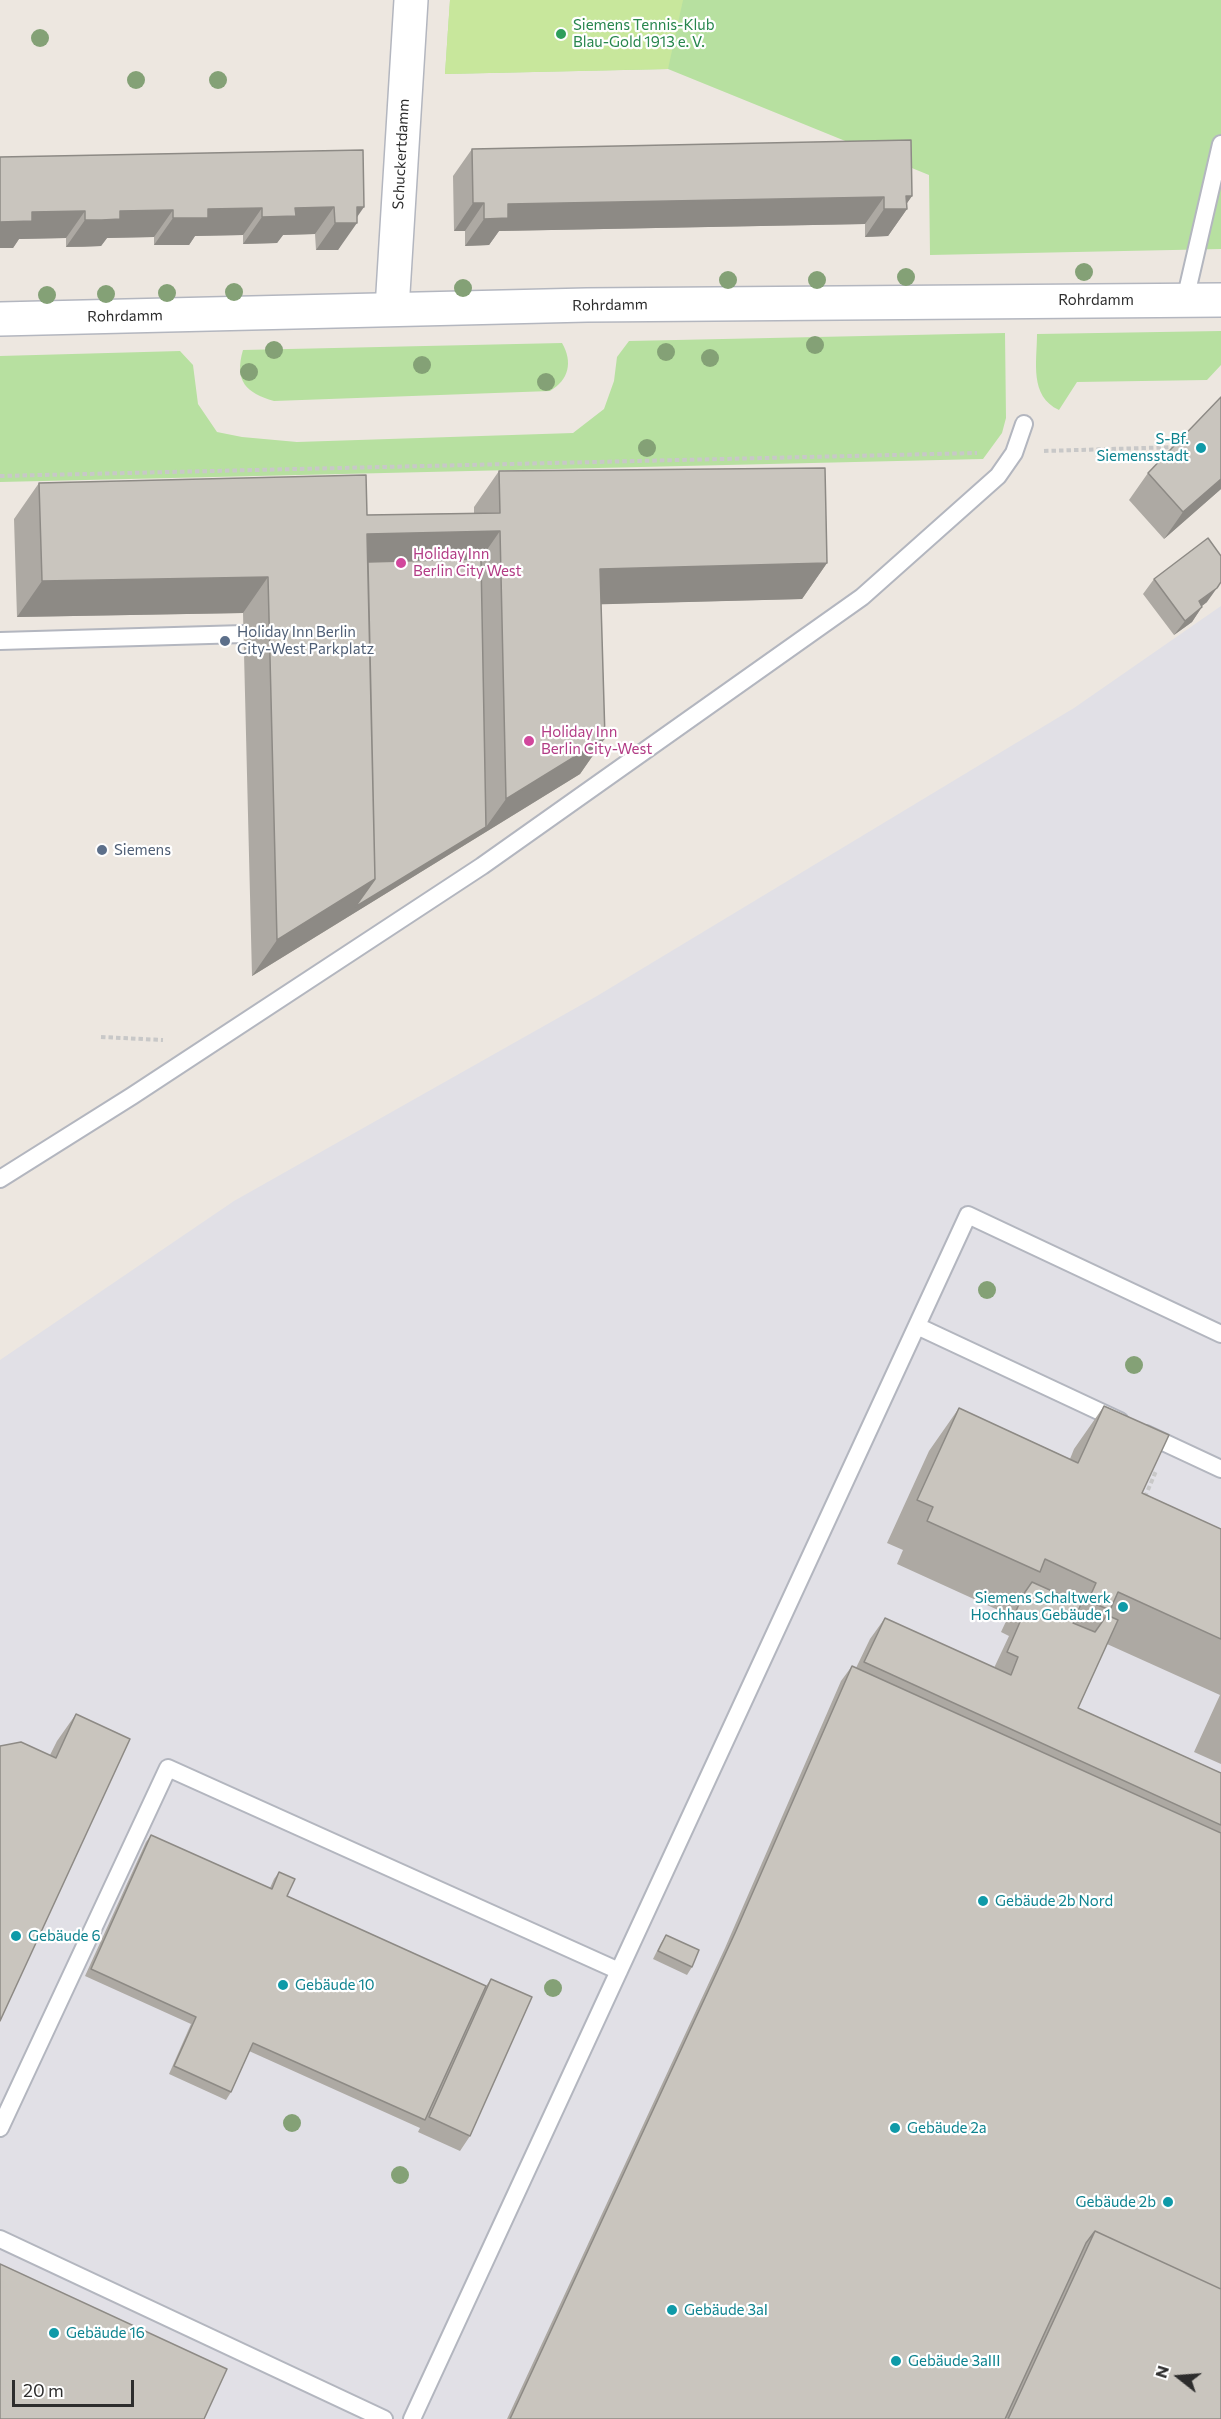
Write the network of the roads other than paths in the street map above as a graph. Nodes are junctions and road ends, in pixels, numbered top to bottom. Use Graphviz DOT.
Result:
graph roads {
  1 [pos="411,0"];
  2 [pos="1221,144"];
  3 [pos="1185,300"];
  4 [pos="1221,300"];
  5 [pos="392,309"];
  6 [pos="0,319"];
  7 [pos="1024,424"];
  8 [pos="244,634"];
  9 [pos="0,641"];
  10 [pos="0,1179"];
  11 [pos="917,1326"];
  12 [pos="1221,1334"];
  13 [pos="1221,1469"];
  14 [pos="619,1971"];
  15 [pos="0,2128"];
  16 [pos="0,2239"];
  17 [pos="384,2419"];
  18 [pos="412,2419"];
  1 -- 5 [label="main road, Schuckertdamm"];
  2 -- 3 [label="lane"];
  3 -- 4 [label="main road, Rohrdamm"];
  3 -- 5 [label="main road, Rohrdamm"];
  5 -- 6 [label="main road, Rohrdamm"];
  7 -- 10 [label="lane"];
  8 -- 9 [label="lane"];
  11 -- 12 [label="lane"];
  11 -- 13 [label="lane"];
  11 -- 14 [label="lane"];
  14 -- 15 [label="lane"];
  14 -- 18 [label="lane"];
  16 -- 17 [label="lane"];
}
